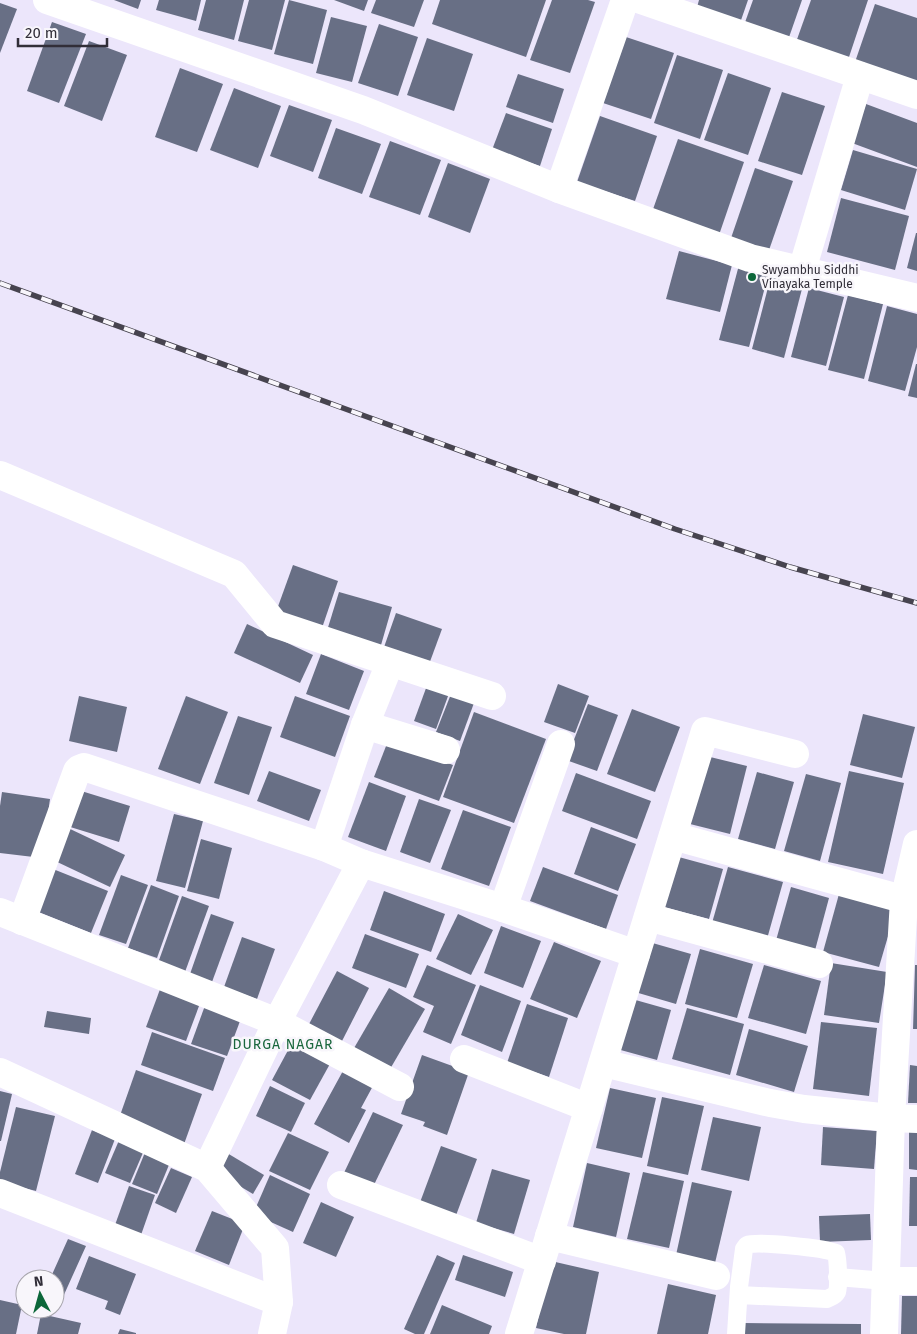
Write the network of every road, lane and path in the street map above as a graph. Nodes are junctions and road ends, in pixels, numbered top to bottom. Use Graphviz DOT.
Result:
graph roads {
  1 [pos="48,0"];
  2 [pos="625,0"];
  3 [pos="641,0"];
  4 [pos="860,76"];
  5 [pos="917,95"];
  6 [pos="559,190"];
  7 [pos="802,270"];
  8 [pos="917,298"];
  9 [pos="0,475"];
  10 [pos="390,662"];
  11 [pos="492,696"];
  12 [pos="364,725"];
  13 [pos="561,744"];
  14 [pos="446,750"];
  15 [pos="795,754"];
  16 [pos="673,836"];
  17 [pos="917,844"];
  18 [pos="324,847"];
  19 [pos="361,863"];
  20 [pos="911,902"];
  21 [pos="503,908"];
  22 [pos="11,916"];
  23 [pos="648,917"];
  24 [pos="636,954"];
  25 [pos="819,964"];
  26 [pos="277,1022"];
  27 [pos="464,1060"];
  28 [pos="603,1063"];
  29 [pos="0,1072"];
  30 [pos="400,1088"];
  31 [pos="589,1108"];
  32 [pos="904,1118"];
  33 [pos="207,1168"];
  34 [pos="341,1185"];
  35 [pos="0,1193"];
  36 [pos="550,1236"];
  37 [pos="542,1261"];
  38 [pos="716,1276"];
  39 [pos="837,1277"];
  40 [pos="886,1281"];
  41 [pos="917,1282"];
  42 [pos="739,1295"];
  43 [pos="279,1302"];
  44 [pos="272,1334"];
  45 [pos="519,1334"];
  46 [pos="736,1334"];
  47 [pos="884,1334"];
  1 -- 6 [label="street"];
  2 -- 6 [label="street"];
  3 -- 4 [label="street"];
  4 -- 5 [label="street"];
  4 -- 7 [label="street"];
  6 -- 7 [label="street"];
  7 -- 8 [label="street"];
  9 -- 10 [label="street"];
  10 -- 11 [label="street"];
  10 -- 12 [label="street"];
  12 -- 14 [label="street"];
  12 -- 18 [label="street"];
  13 -- 21 [label="street"];
  15 -- 16 [label="street"];
  16 -- 20 [label="street"];
  16 -- 23 [label="street"];
  17 -- 20 [label="street"];
  18 -- 19 [label="street"];
  18 -- 22 [label="street"];
  19 -- 21 [label="street"];
  19 -- 26 [label="street"];
  20 -- 32 [label="street"];
  21 -- 24 [label="street"];
  22 -- 26 [label="street"];
  23 -- 24 [label="street"];
  23 -- 25 [label="street"];
  24 -- 28 [label="street"];
  26 -- 30 [label="street"];
  26 -- 33 [label="street"];
  27 -- 31 [label="street"];
  28 -- 31 [label="street"];
  28 -- 32 [label="street"];
  29 -- 33 [label="street"];
  31 -- 36 [label="street"];
  32 -- 40 [label="street"];
  33 -- 43 [label="street"];
  34 -- 37 [label="street"];
  35 -- 43 [label="street"];
  36 -- 37 [label="street"];
  36 -- 38 [label="street"];
  37 -- 45 [label="street"];
  39 -- 40 [label="lane"];
  39 -- 42 [label="lane"];
  39 -- 42 [label="lane"];
  40 -- 41 [label="street"];
  40 -- 47 [label="street"];
  42 -- 46 [label="lane"];
  43 -- 44 [label="street"];
}
